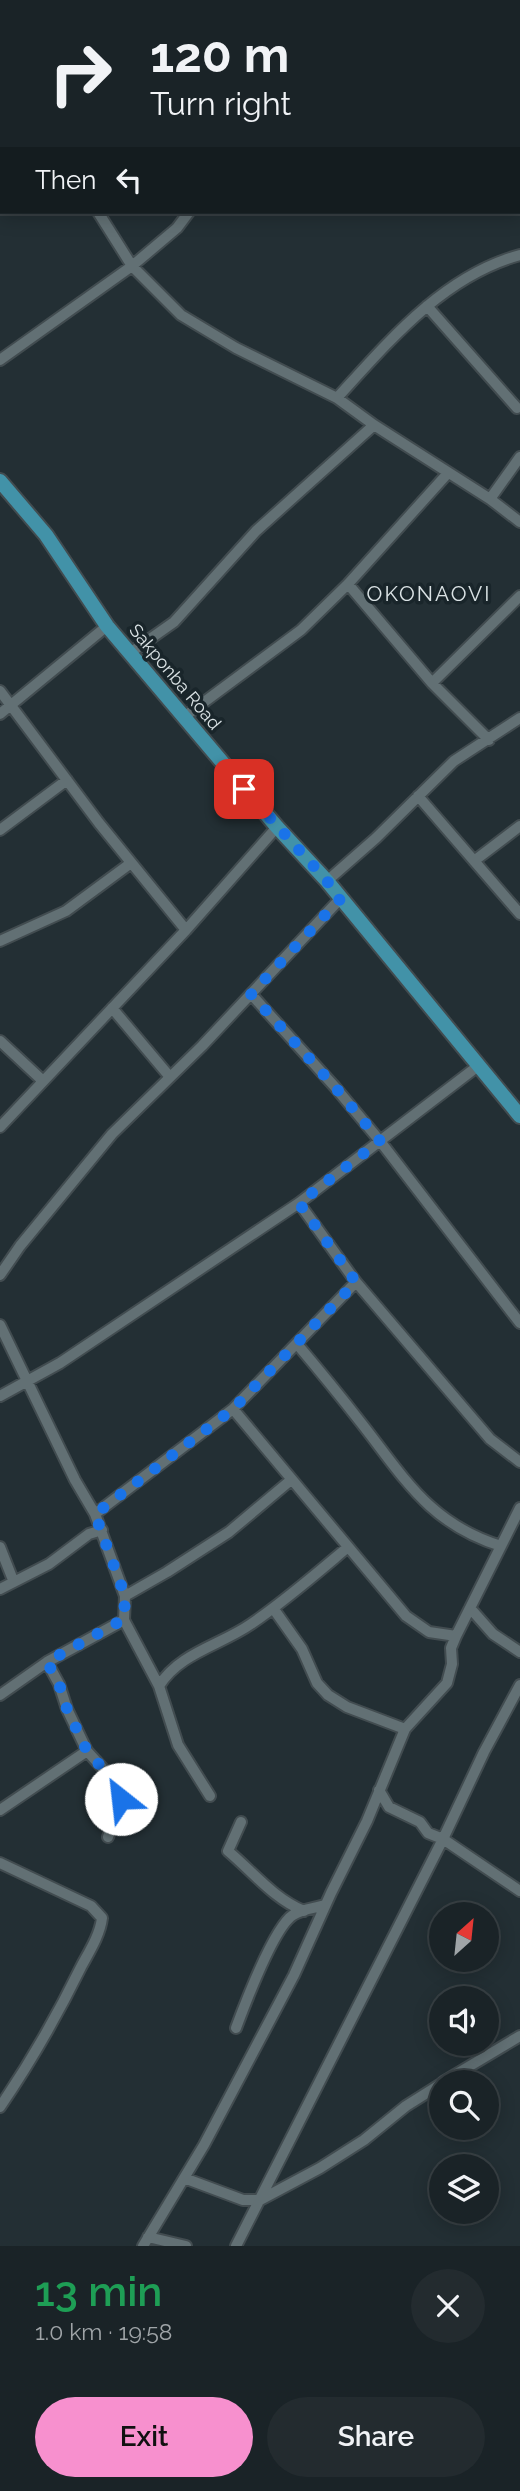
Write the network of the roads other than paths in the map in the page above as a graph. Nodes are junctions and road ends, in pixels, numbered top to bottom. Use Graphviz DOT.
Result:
graph roads {
  1 [pos="99,214"];
  2 [pos="188,214"];
  3 [pos="520,255"];
  4 [pos="132,266"];
  5 [pos="427,306"];
  6 [pos="0,360"];
  7 [pos="337,398"];
  8 [pos="517,408"];
  9 [pos="374,425"];
  10 [pos="520,457"];
  11 [pos="447,473"];
  12 [pos="0,481"];
  13 [pos="490,499"];
  14 [pos="520,522"];
  15 [pos="348,584"];
  16 [pos="520,596"];
  17 [pos="107,626"];
  18 [pos="130,653"];
  19 [pos="432,682"];
  20 [pos="0,691"];
  21 [pos="12,706"];
  22 [pos="0,714"];
  23 [pos="184,717"];
  24 [pos="520,718"];
  25 [pos="489,740"];
  26 [pos="67,780"];
  27 [pos="418,796"];
  28 [pos="520,825"];
  29 [pos="276,827"];
  30 [pos="0,830"];
  31 [pos="474,861"];
  32 [pos="131,863"];
  33 [pos="327,881"];
  34 [pos="340,899"];
  35 [pos="520,914"];
  36 [pos="186,930"];
  37 [pos="0,941"];
  38 [pos="251,994"];
  39 [pos="112,1008"];
  40 [pos="0,1041"];
  41 [pos="478,1066"];
  42 [pos="170,1077"];
  43 [pos="43,1081"];
  44 [pos="520,1116"];
  45 [pos="0,1127"];
  46 [pos="380,1141"];
  47 [pos="299,1203"];
  48 [pos="0,1275"];
  49 [pos="356,1282"];
  50 [pos="520,1323"];
  51 [pos="0,1325"];
  52 [pos="297,1344"];
  53 [pos="27,1382"];
  54 [pos="0,1396"];
  55 [pos="233,1409"];
  56 [pos="520,1462"];
  57 [pos="291,1480"];
  58 [pos="520,1508"];
  59 [pos="95,1514"];
  60 [pos="102,1530"];
  61 [pos="348,1546"];
  62 [pos="501,1546"];
  63 [pos="0,1547"];
  64 [pos="13,1580"];
  65 [pos="0,1588"];
  66 [pos="125,1596"];
  67 [pos="273,1608"];
  68 [pos="470,1608"];
  69 [pos="124,1619"];
  70 [pos="456,1636"];
  71 [pos="520,1652"];
  72 [pos="47,1662"];
  73 [pos="520,1685"];
  74 [pos="159,1686"];
  75 [pos="0,1695"];
  76 [pos="405,1729"];
  77 [pos="87,1751"];
  78 [pos="379,1790"];
  79 [pos="210,1796"];
  80 [pos="0,1810"];
  81 [pos="240,1822"];
  82 [pos="108,1837"];
  83 [pos="443,1839"];
  84 [pos="0,1863"];
  85 [pos="520,1891"];
  86 [pos="325,1905"];
  87 [pos="304,1911"];
  88 [pos="236,2028"];
  89 [pos="520,2036"];
  90 [pos="464,2070"];
  91 [pos="429,2091"];
  92 [pos="0,2108"];
  93 [pos="184,2178"];
  94 [pos="260,2200"];
  95 [pos="145,2242"];
  96 [pos="186,2246"];
  97 [pos="236,2246"];
  1 -- 4 [label="street"];
  2 -- 4 [label="street"];
  3 -- 5 [label="street"];
  4 -- 6 [label="street"];
  4 -- 7 [label="street"];
  5 -- 7 [label="street"];
  5 -- 8 [label="street"];
  7 -- 9 [label="street"];
  9 -- 11 [label="street"];
  9 -- 18 [label="street"];
  10 -- 13 [label="street"];
  11 -- 13 [label="street"];
  11 -- 15 [label="street"];
  12 -- 17 [label="main road, Sakponba Road"];
  13 -- 14 [label="street"];
  15 -- 19 [label="street"];
  15 -- 23 [label="street"];
  16 -- 19 [label="street"];
  17 -- 18 [label="main road, Sakponba Road"];
  17 -- 21 [label="street"];
  18 -- 23 [label="main road, Sakponba Road"];
  19 -- 25 [label="street"];
  20 -- 21 [label="street"];
  21 -- 22 [label="street"];
  21 -- 26 [label="street"];
  23 -- 29 [label="main road, Sakponba Road"];
  24 -- 25 [label="street"];
  25 -- 27 [label="street"];
  26 -- 30 [label="street"];
  26 -- 32 [label="street"];
  27 -- 31 [label="street"];
  27 -- 33 [label="street"];
  28 -- 31 [label="street"];
  29 -- 33 [label="main road, Sakponba Road"];
  29 -- 36 [label="street"];
  31 -- 35 [label="street"];
  32 -- 36 [label="street"];
  32 -- 37 [label="street"];
  33 -- 34 [label="main road, Sakponba Road"];
  34 -- 38 [label="street"];
  34 -- 41 [label="main road, Sakponba Road"];
  36 -- 39 [label="street"];
  38 -- 42 [label="street"];
  38 -- 46 [label="street"];
  39 -- 42 [label="street"];
  39 -- 43 [label="street"];
  40 -- 43 [label="street"];
  41 -- 44 [label="main road, Sakponba Road"];
  41 -- 46 [label="street"];
  42 -- 48 [label="street"];
  43 -- 45 [label="street"];
  46 -- 47 [label="street"];
  46 -- 50 [label="street"];
  47 -- 49 [label="street"];
  47 -- 53 [label="street"];
  49 -- 52 [label="street"];
  49 -- 56 [label="street"];
  51 -- 53 [label="street"];
  52 -- 55 [label="street"];
  52 -- 62 [label="street"];
  53 -- 54 [label="street"];
  53 -- 59 [label="street"];
  55 -- 57 [label="street"];
  55 -- 59 [label="street"];
  57 -- 61 [label="street"];
  57 -- 66 [label="street"];
  58 -- 62 [label="street"];
  59 -- 60 [label="street"];
  60 -- 64 [label="street"];
  60 -- 66 [label="street"];
  61 -- 67 [label="street"];
  61 -- 70 [label="street"];
  62 -- 68 [label="street"];
  63 -- 64 [label="street"];
  64 -- 65 [label="street"];
  66 -- 69 [label="street"];
  67 -- 74 [label="street"];
  67 -- 76 [label="street"];
  68 -- 70 [label="street"];
  68 -- 71 [label="street"];
  69 -- 72 [label="street"];
  69 -- 74 [label="street"];
  70 -- 76 [label="street"];
  72 -- 75 [label="street"];
  72 -- 77 [label="street"];
  73 -- 83 [label="street"];
  74 -- 79 [label="street"];
  76 -- 78 [label="street"];
  77 -- 80 [label="street"];
  77 -- 82 [label="street"];
  78 -- 83 [label="street"];
  78 -- 86 [label="street"];
  81 -- 87 [label="street"];
  83 -- 85 [label="street"];
  83 -- 94 [label="street"];
  84 -- 92 [label="street"];
  86 -- 87 [label="street"];
  86 -- 93 [label="street"];
  87 -- 88 [label="street"];
  89 -- 90 [label="street"];
  91 -- 94 [label="street"];
  93 -- 94 [label="street"];
  93 -- 95 [label="street"];
  94 -- 97 [label="street"];
  95 -- 96 [label="street"];
}
